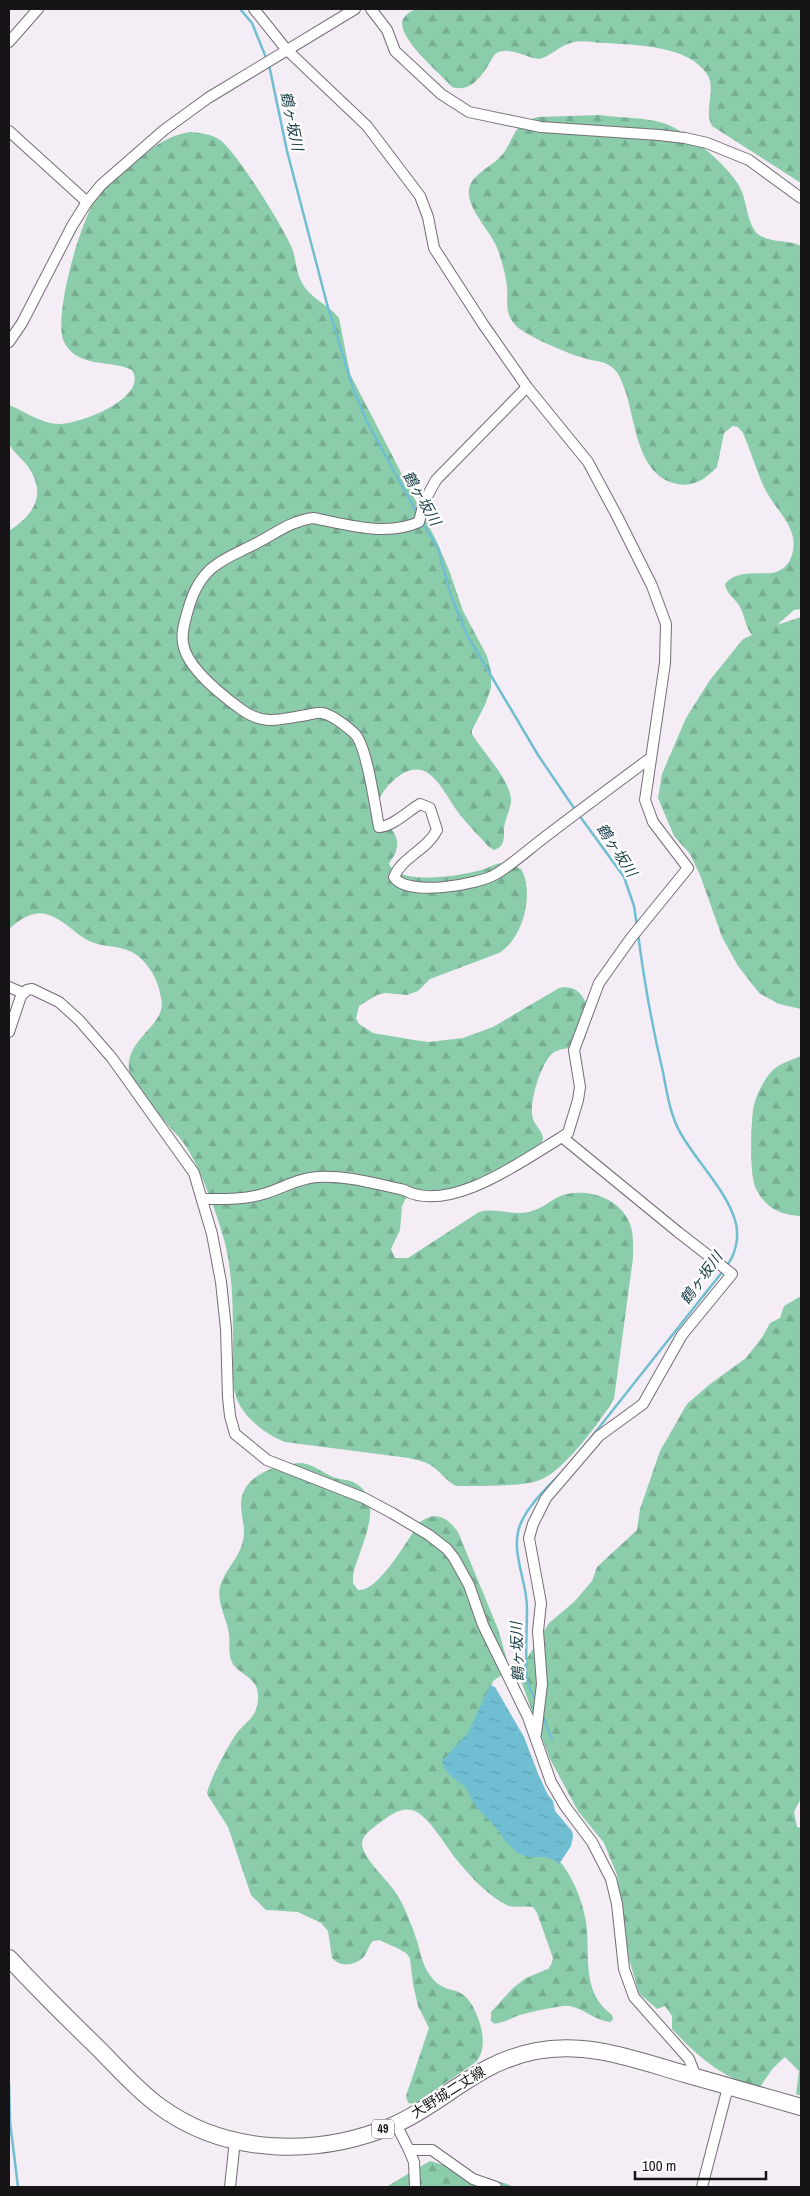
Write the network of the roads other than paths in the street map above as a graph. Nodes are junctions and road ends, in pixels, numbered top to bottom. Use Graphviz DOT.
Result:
graph roads {
  1 [pos="38,9"];
  2 [pos="254,9"];
  3 [pos="355,9"];
  4 [pos="371,9"];
  5 [pos="9,42"];
  6 [pos="286,49"];
  7 [pos="9,131"];
  8 [pos="801,198"];
  9 [pos="87,202"];
  10 [pos="9,342"];
  11 [pos="527,387"];
  12 [pos="649,760"];
  13 [pos="9,987"];
  14 [pos="23,993"];
  15 [pos="9,1032"];
  16 [pos="562,1137"];
  17 [pos="202,1199"];
  18 [pos="536,1739"];
  19 [pos="11,1964"];
  20 [pos="696,2077"];
  21 [pos="728,2087"];
  22 [pos="801,2107"];
  23 [pos="396,2124"];
  24 [pos="235,2140"];
  25 [pos="409,2150"];
  26 [pos="230,2187"];
  27 [pos="415,2187"];
  28 [pos="496,2187"];
  29 [pos="702,2187"];
  1 -- 5 [label="street"];
  2 -- 6 [label="street"];
  3 -- 6 [label="street"];
  4 -- 8 [label="street"];
  6 -- 9 [label="street"];
  6 -- 11 [label="street"];
  7 -- 9 [label="street"];
  9 -- 10 [label="street"];
  11 -- 12 [label="street"];
  11 -- 12 [label="street"];
  12 -- 16 [label="street"];
  13 -- 14 [label="street"];
  14 -- 15 [label="street"];
  14 -- 17 [label="street"];
  16 -- 17 [label="street"];
  16 -- 18 [label="street"];
  17 -- 18 [label="street"];
  18 -- 20 [label="street"];
  19 -- 24 [label="main road, 大野城二丈線 / 49"];
  20 -- 21 [label="main road, 大野城二丈線 / 49"];
  20 -- 23 [label="main road, 大野城二丈線 / 49"];
  21 -- 22 [label="main road, 大野城二丈線 / 49"];
  21 -- 29 [label="street"];
  23 -- 24 [label="main road, 大野城二丈線 / 49"];
  23 -- 25 [label="street"];
  24 -- 26 [label="street"];
  25 -- 27 [label="street"];
  25 -- 28 [label="street"];
}
